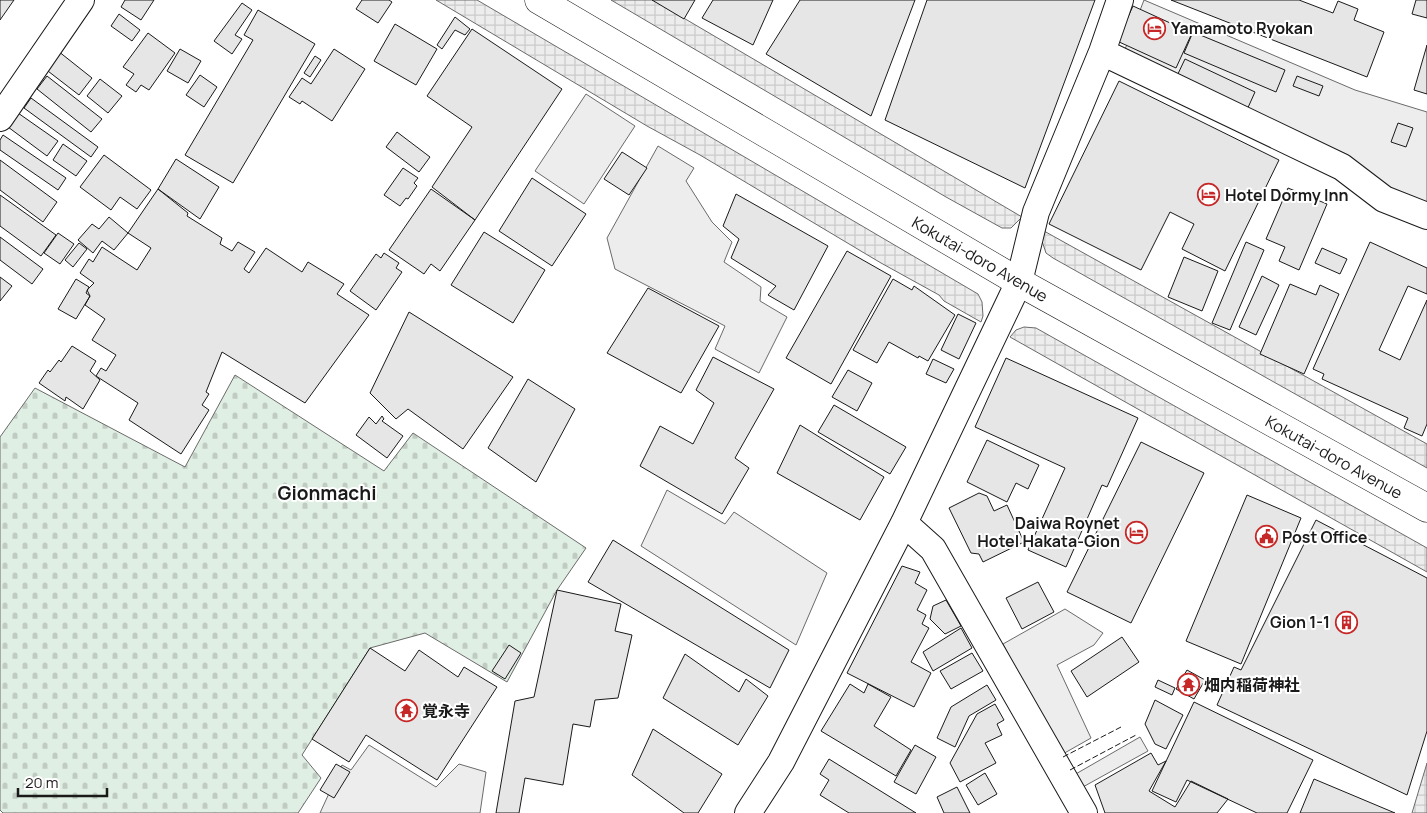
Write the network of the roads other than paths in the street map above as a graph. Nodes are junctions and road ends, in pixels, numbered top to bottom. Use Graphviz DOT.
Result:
graph roads {
  1 [pos="81,0"];
  2 [pos="539,0"];
  3 [pos="1120,0"];
  4 [pos="1102,52"];
  5 [pos="0,118"];
  6 [pos="1427,216"];
  7 [pos="1019,282"];
  8 [pos="1427,508"];
  9 [pos="904,523"];
  10 [pos="748,813"];
  11 [pos="1084,813"];
  1 -- 5 [label="street"];
  2 -- 7 [label="highway, Kokutai-doro Avenue"];
  3 -- 4 [label="street"];
  4 -- 6 [label="street"];
  4 -- 7 [label="street"];
  7 -- 8 [label="highway, Kokutai-doro Avenue"];
  7 -- 9 [label="street"];
  9 -- 10 [label="street"];
  9 -- 11 [label="street"];
}
